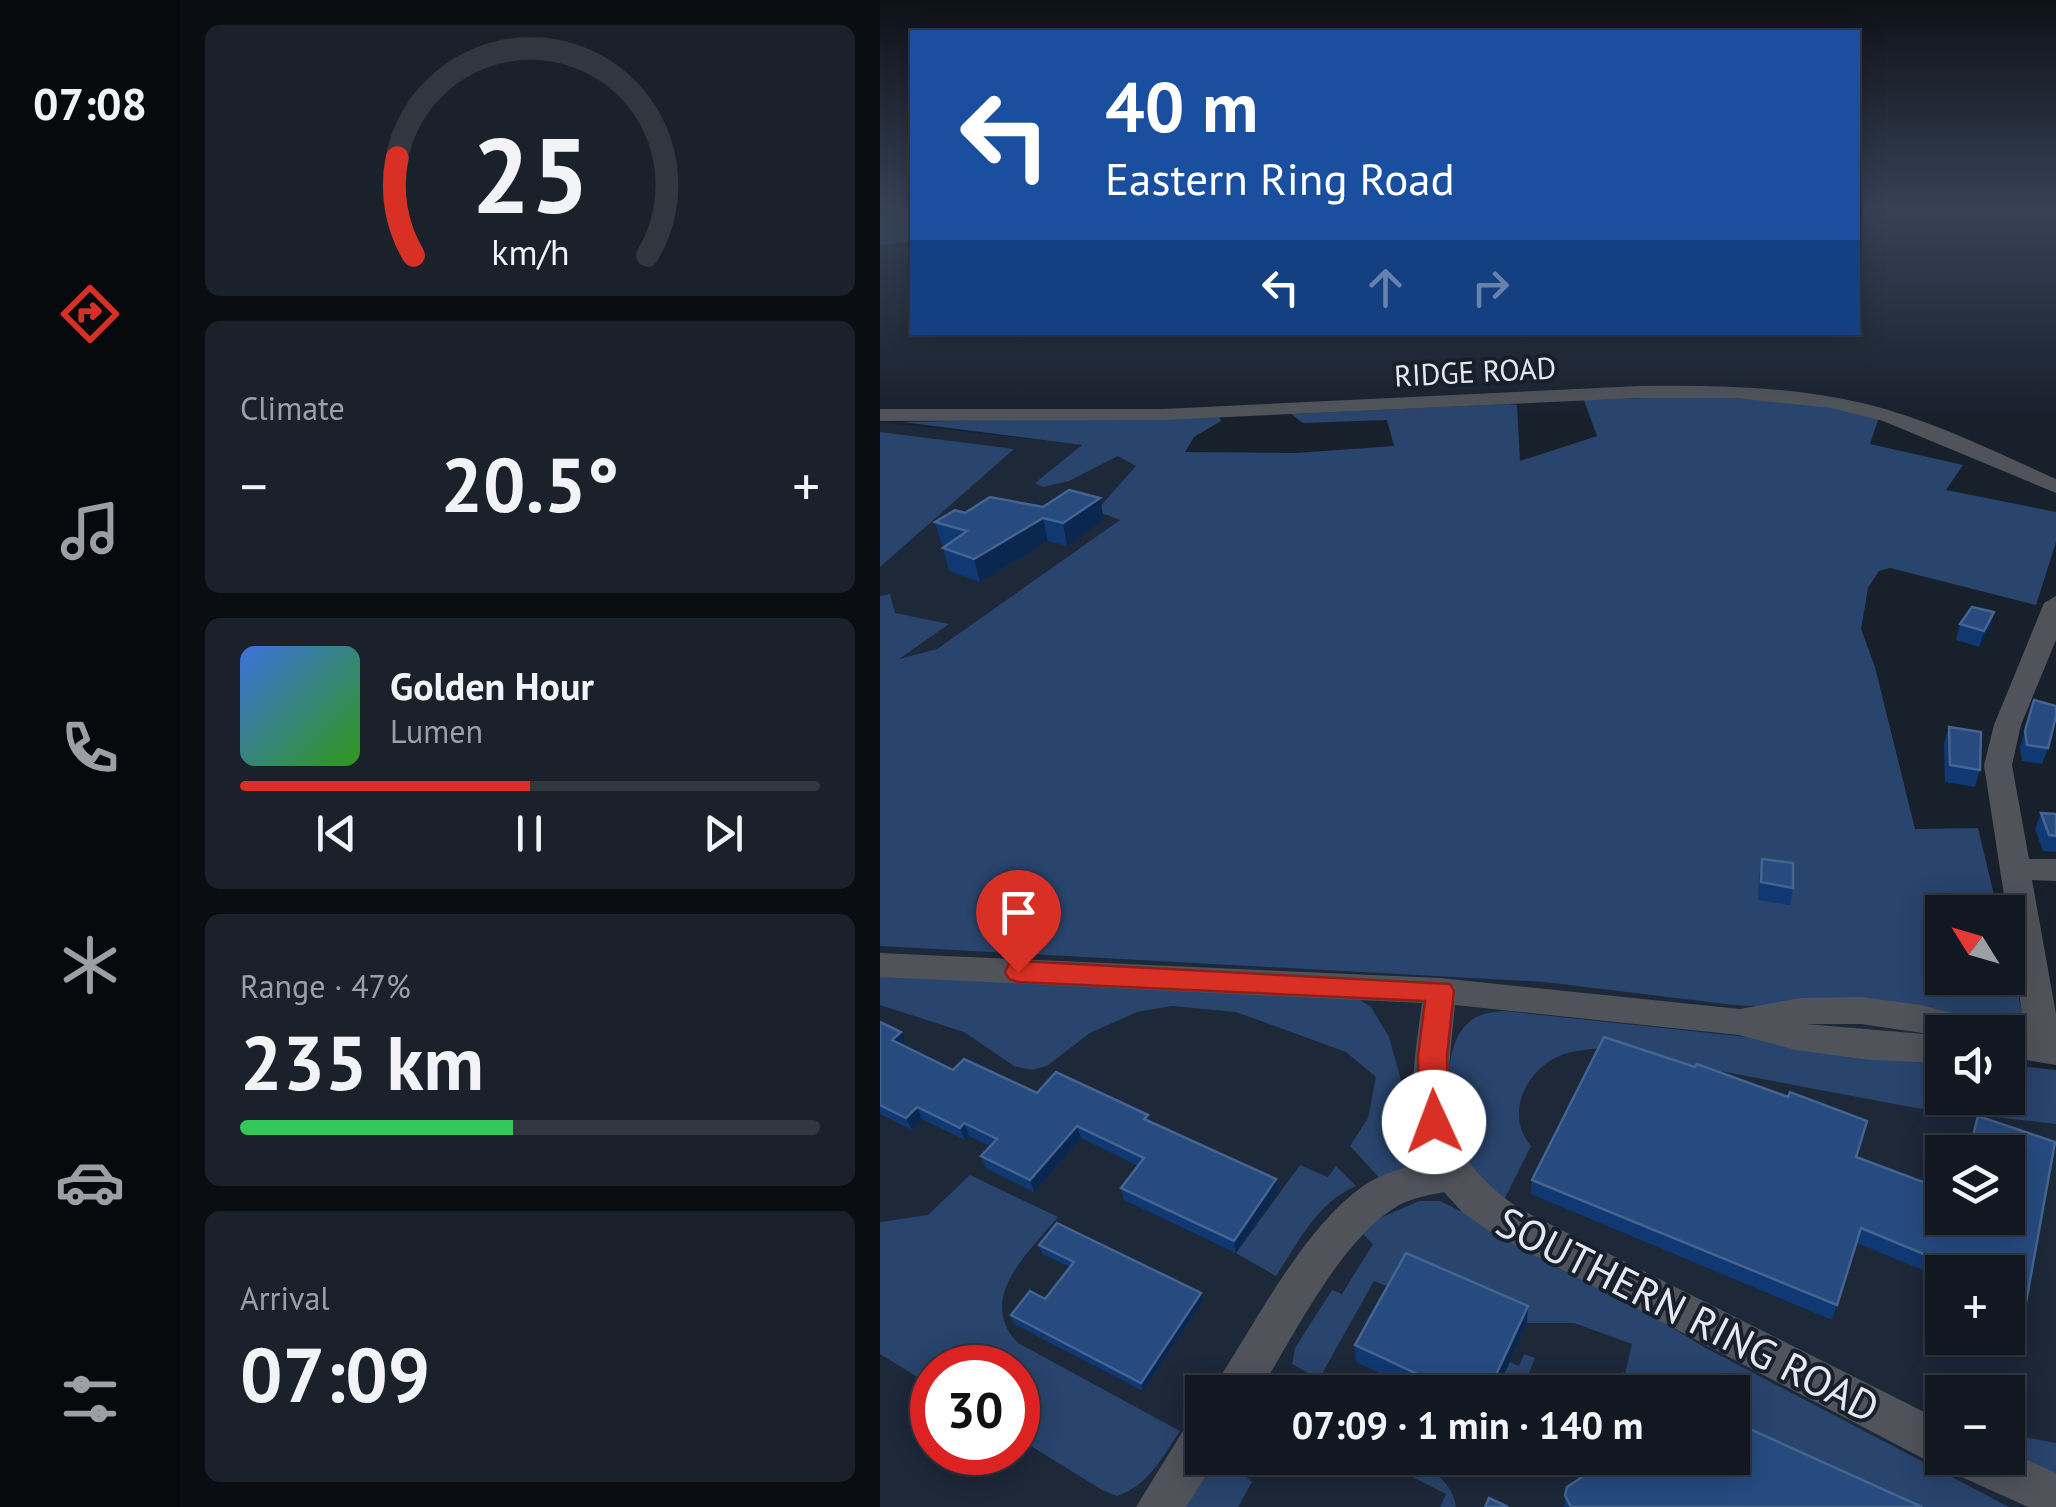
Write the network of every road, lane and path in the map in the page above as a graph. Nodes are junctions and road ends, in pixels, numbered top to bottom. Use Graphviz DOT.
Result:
graph roads {
  1 [pos="880,415"];
  2 [pos="2056,487"];
  3 [pos="2056,603"];
  4 [pos="2015,869"];
  5 [pos="2056,870"];
  6 [pos="880,965"];
  7 [pos="1440,991"];
  8 [pos="1739,1022"];
  9 [pos="1925,1023"];
  10 [pos="2025,1046"];
  11 [pos="1925,1048"];
  12 [pos="2050,1051"];
  13 [pos="1449,1174"];
  14 [pos="1247,1375"];
  15 [pos="1925,1435"];
  16 [pos="1185,1468"];
  17 [pos="2009,1475"];
  18 [pos="2056,1496"];
  19 [pos="1159,1507"];
  1 -- 2 [label="street, RIDGE ROAD"];
  3 -- 4 [label="street"];
  4 -- 5 [label="street"];
  4 -- 12 [label="street"];
  6 -- 7 [label="street"];
  7 -- 8 [label="street"];
  7 -- 13 [label="street"];
  8 -- 9 [label="street"];
  8 -- 11 [label="street"];
  10 -- 12 [label="street"];
  13 -- 14 [label="street"];
  13 -- 15 [label="street, SOUTHERN RING ROAD"];
  16 -- 19 [label="street"];
  17 -- 18 [label="street"];
}
